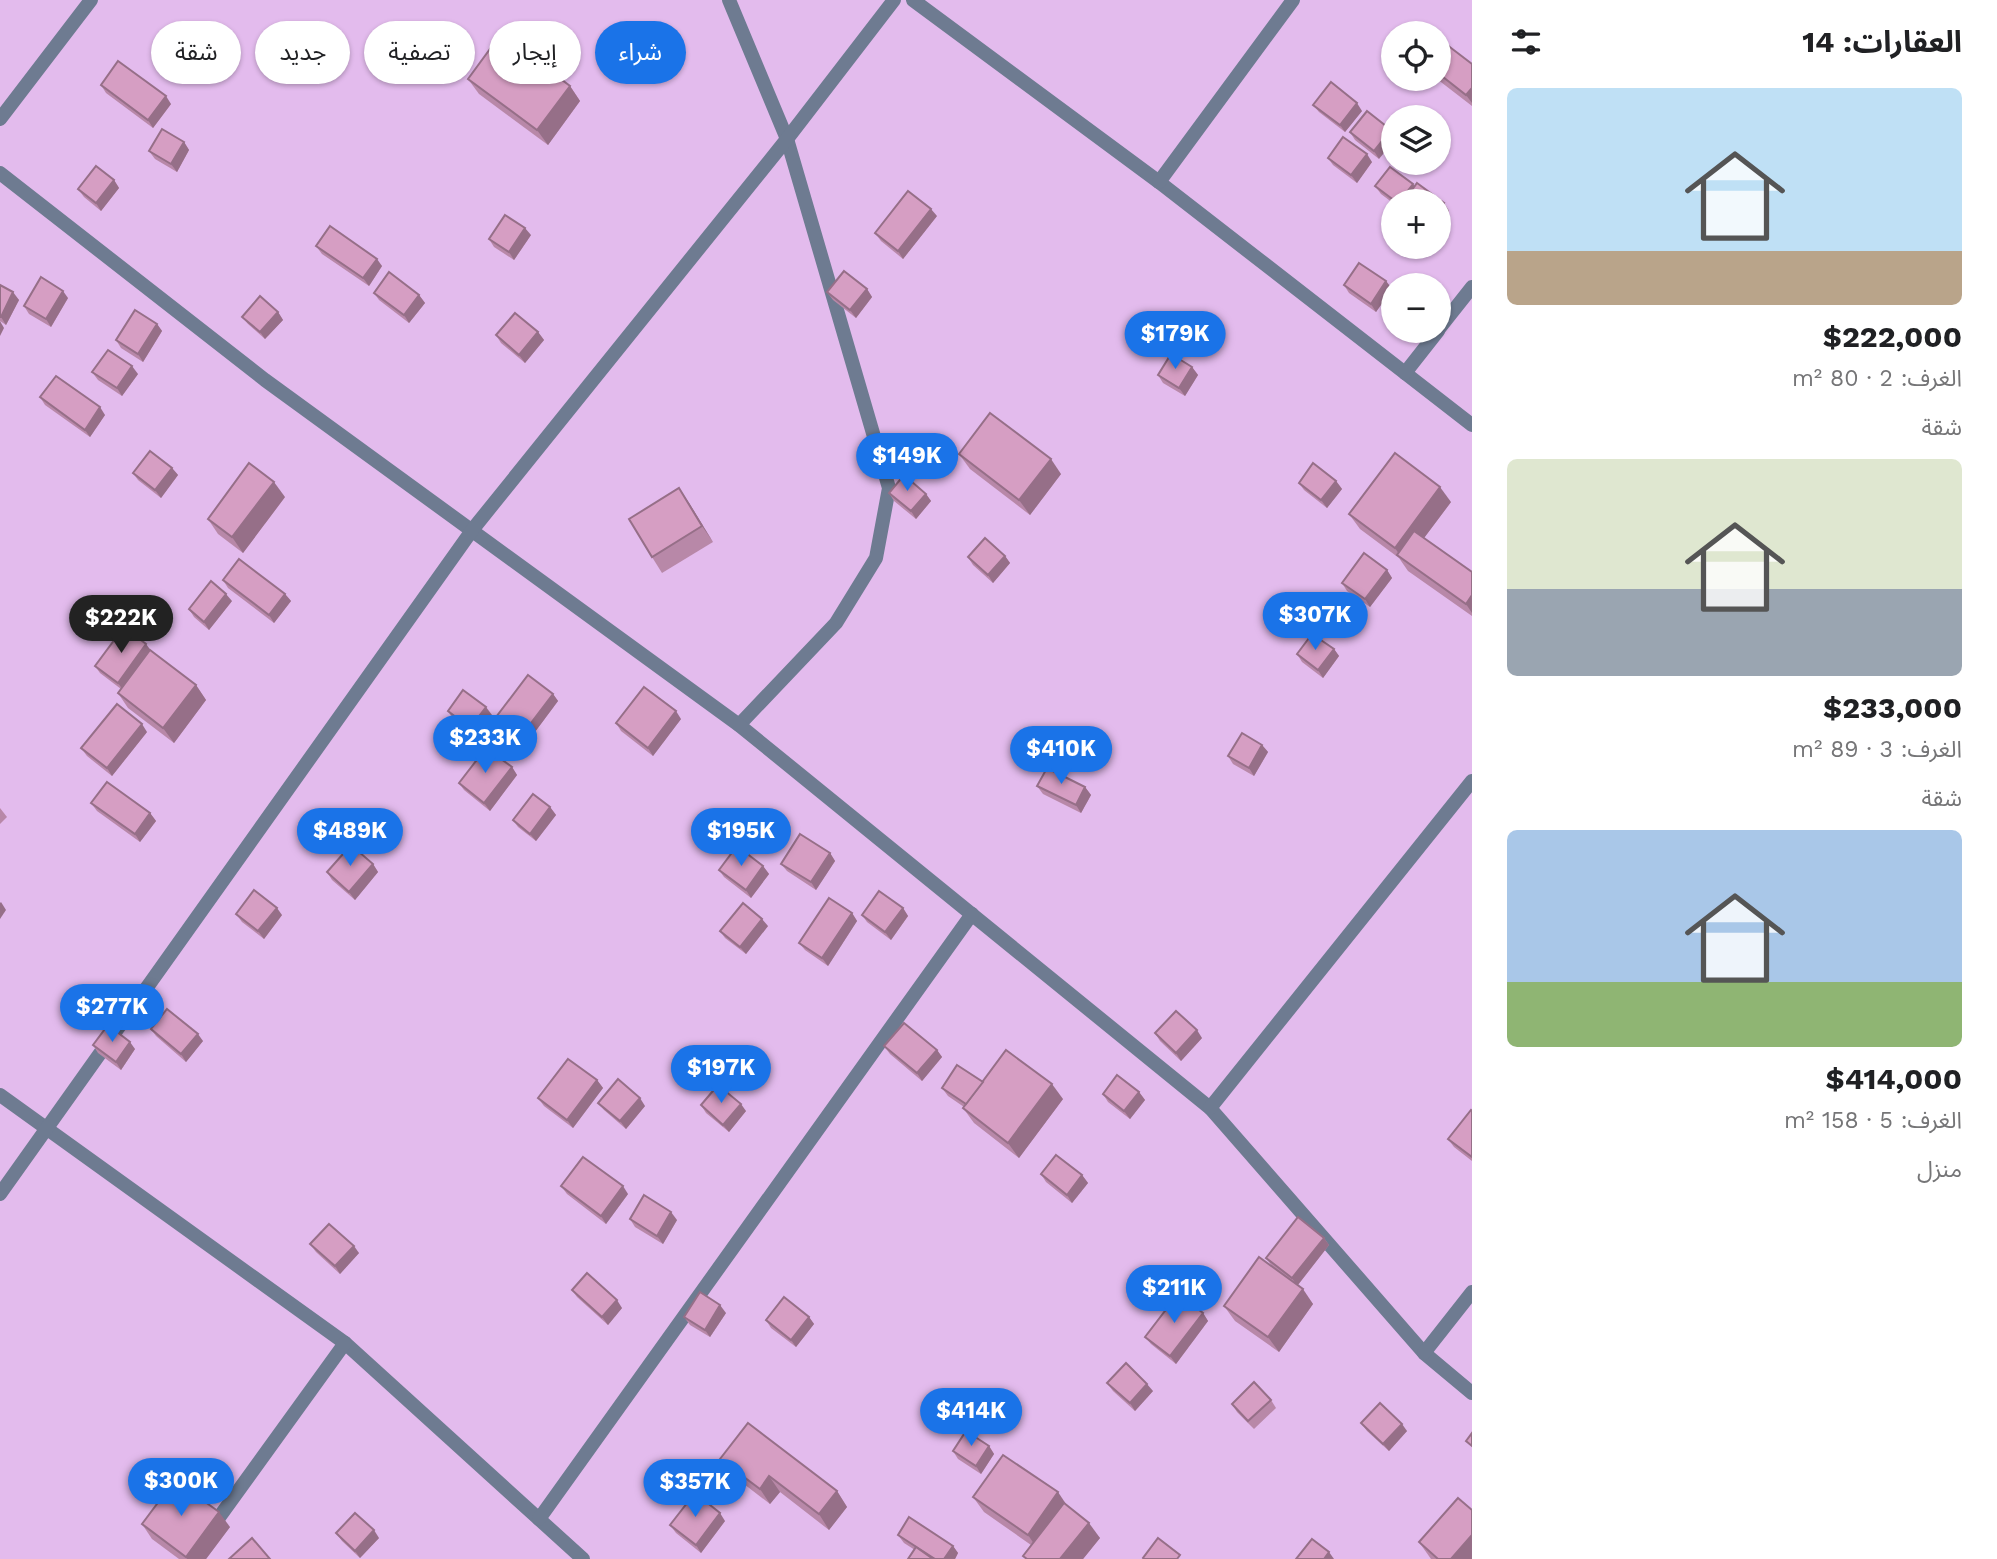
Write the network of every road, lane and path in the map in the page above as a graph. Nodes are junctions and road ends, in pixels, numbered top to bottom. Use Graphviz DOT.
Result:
graph roads {
  1 [pos="91,0"];
  2 [pos="729,0"];
  3 [pos="894,0"];
  4 [pos="913,0"];
  5 [pos="1293,0"];
  6 [pos="0,119"];
  7 [pos="787,139"];
  8 [pos="0,173"];
  9 [pos="1159,182"];
  10 [pos="1472,287"];
  11 [pos="1451,314"];
  12 [pos="1428,343"];
  13 [pos="1405,373"];
  14 [pos="1472,425"];
  15 [pos="473,529"];
  16 [pos="739,725"];
  17 [pos="1472,781"];
  18 [pos="972,914"];
  19 [pos="0,1095"];
  20 [pos="1210,1108"];
  21 [pos="49,1129"];
  22 [pos="0,1194"];
  23 [pos="1472,1292"];
  24 [pos="345,1343"];
  25 [pos="1424,1353"];
  26 [pos="1472,1393"];
  27 [pos="539,1519"];
  28 [pos="577,1557"];
  29 [pos="189,1559"];
  1 -- 6 [label="street"];
  2 -- 7 [label="street"];
  3 -- 7 [label="street"];
  4 -- 9 [label="street"];
  5 -- 9 [label="street"];
  7 -- 15 [label="street"];
  7 -- 16 [label="street"];
  8 -- 15 [label="street"];
  9 -- 13 [label="street"];
  10 -- 11 [label="street"];
  12 -- 13 [label="street"];
  13 -- 14 [label="street"];
  15 -- 16 [label="street"];
  15 -- 21 [label="street"];
  16 -- 18 [label="street"];
  17 -- 20 [label="street"];
  18 -- 20 [label="street"];
  18 -- 27 [label="street"];
  19 -- 21 [label="street"];
  20 -- 25 [label="street"];
  21 -- 22 [label="street"];
  21 -- 24 [label="street"];
  23 -- 25 [label="street"];
  24 -- 27 [label="street"];
  24 -- 29 [label="street"];
  25 -- 26 [label="street"];
  27 -- 28 [label="street"];
}
